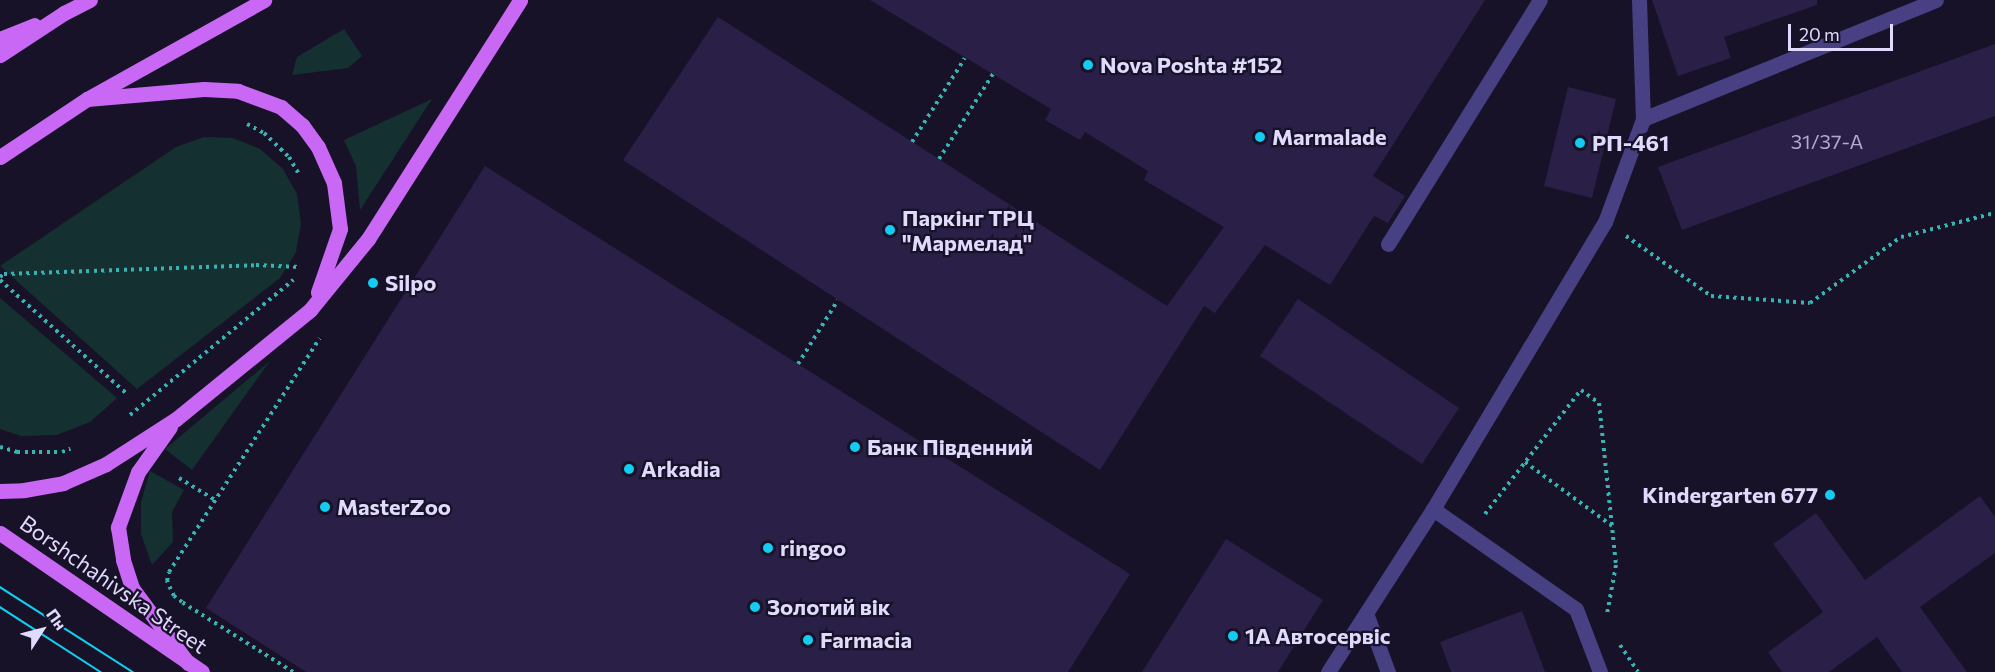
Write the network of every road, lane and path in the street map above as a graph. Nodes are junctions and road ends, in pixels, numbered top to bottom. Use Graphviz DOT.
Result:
graph roads {
  1 [pos="90,0"];
  2 [pos="264,0"];
  3 [pos="520,0"];
  4 [pos="1540,0"];
  5 [pos="1639,0"];
  6 [pos="1936,0"];
  7 [pos="64,13"];
  8 [pos="0,39"];
  9 [pos="0,55"];
  10 [pos="965,58"];
  11 [pos="993,74"];
  12 [pos="87,99"];
  13 [pos="1643,119"];
  14 [pos="240,121"];
  15 [pos="912,142"];
  16 [pos="0,157"];
  17 [pos="939,159"];
  18 [pos="306,186"];
  19 [pos="1995,213"];
  20 [pos="1605,222"];
  21 [pos="1388,244"];
  22 [pos="304,259"];
  23 [pos="300,267"];
  24 [pos="0,279"];
  25 [pos="838,300"];
  26 [pos="310,310"];
  27 [pos="798,364"];
  28 [pos="127,394"];
  29 [pos="176,419"];
  30 [pos="121,422"];
  31 [pos="0,447"];
  32 [pos="72,448"];
  33 [pos="1525,462"];
  34 [pos="179,478"];
  35 [pos="0,491"];
  36 [pos="215,500"];
  37 [pos="1432,509"];
  38 [pos="1612,526"];
  39 [pos="0,533"];
  40 [pos="1469,534"];
  41 [pos="178,558"];
  42 [pos="182,602"];
  43 [pos="178,608"];
  44 [pos="1366,613"];
  45 [pos="1606,617"];
  46 [pos="1618,643"];
  47 [pos="188,663"];
  48 [pos="202,672"];
  49 [pos="293,672"];
  50 [pos="1328,672"];
  51 [pos="1388,672"];
  52 [pos="1600,672"];
  53 [pos="1638,672"];
  1 -- 7 [label="main road"];
  2 -- 12 [label="main road"];
  3 -- 26 [label="main road"];
  4 -- 21 [label="lane"];
  5 -- 13 [label="lane"];
  6 -- 13 [label="lane"];
  7 -- 8 [label="main road"];
  7 -- 9 [label="main road"];
  10 -- 15 [label="path"];
  11 -- 17 [label="path"];
  12 -- 16 [label="main road"];
  12 -- 26 [label="main road"];
  13 -- 20 [label="lane"];
  14 -- 18 [label="path"];
  19 -- 20 [label="path"];
  20 -- 37 [label="lane"];
  22 -- 23 [label="path"];
  23 -- 24 [label="path"];
  23 -- 30 [label="path"];
  24 -- 28 [label="path"];
  25 -- 27 [label="path"];
  26 -- 29 [label="main road"];
  29 -- 35 [label="main road"];
  29 -- 47 [label="main road"];
  31 -- 32 [label="path"];
  33 -- 38 [label="path"];
  33 -- 38 [label="path"];
  33 -- 40 [label="path"];
  34 -- 36 [label="path"];
  37 -- 40 [label="lane"];
  37 -- 44 [label="lane"];
  38 -- 45 [label="path"];
  39 -- 47 [label="main road, Borshchahivska Street"];
  40 -- 52 [label="lane"];
  41 -- 42 [label="path"];
  42 -- 43 [label="path"];
  42 -- 49 [label="path"];
  44 -- 50 [label="lane"];
  44 -- 51 [label="lane"];
  46 -- 53 [label="path"];
  47 -- 48 [label="main road, Borshchahivska Street"];
}
